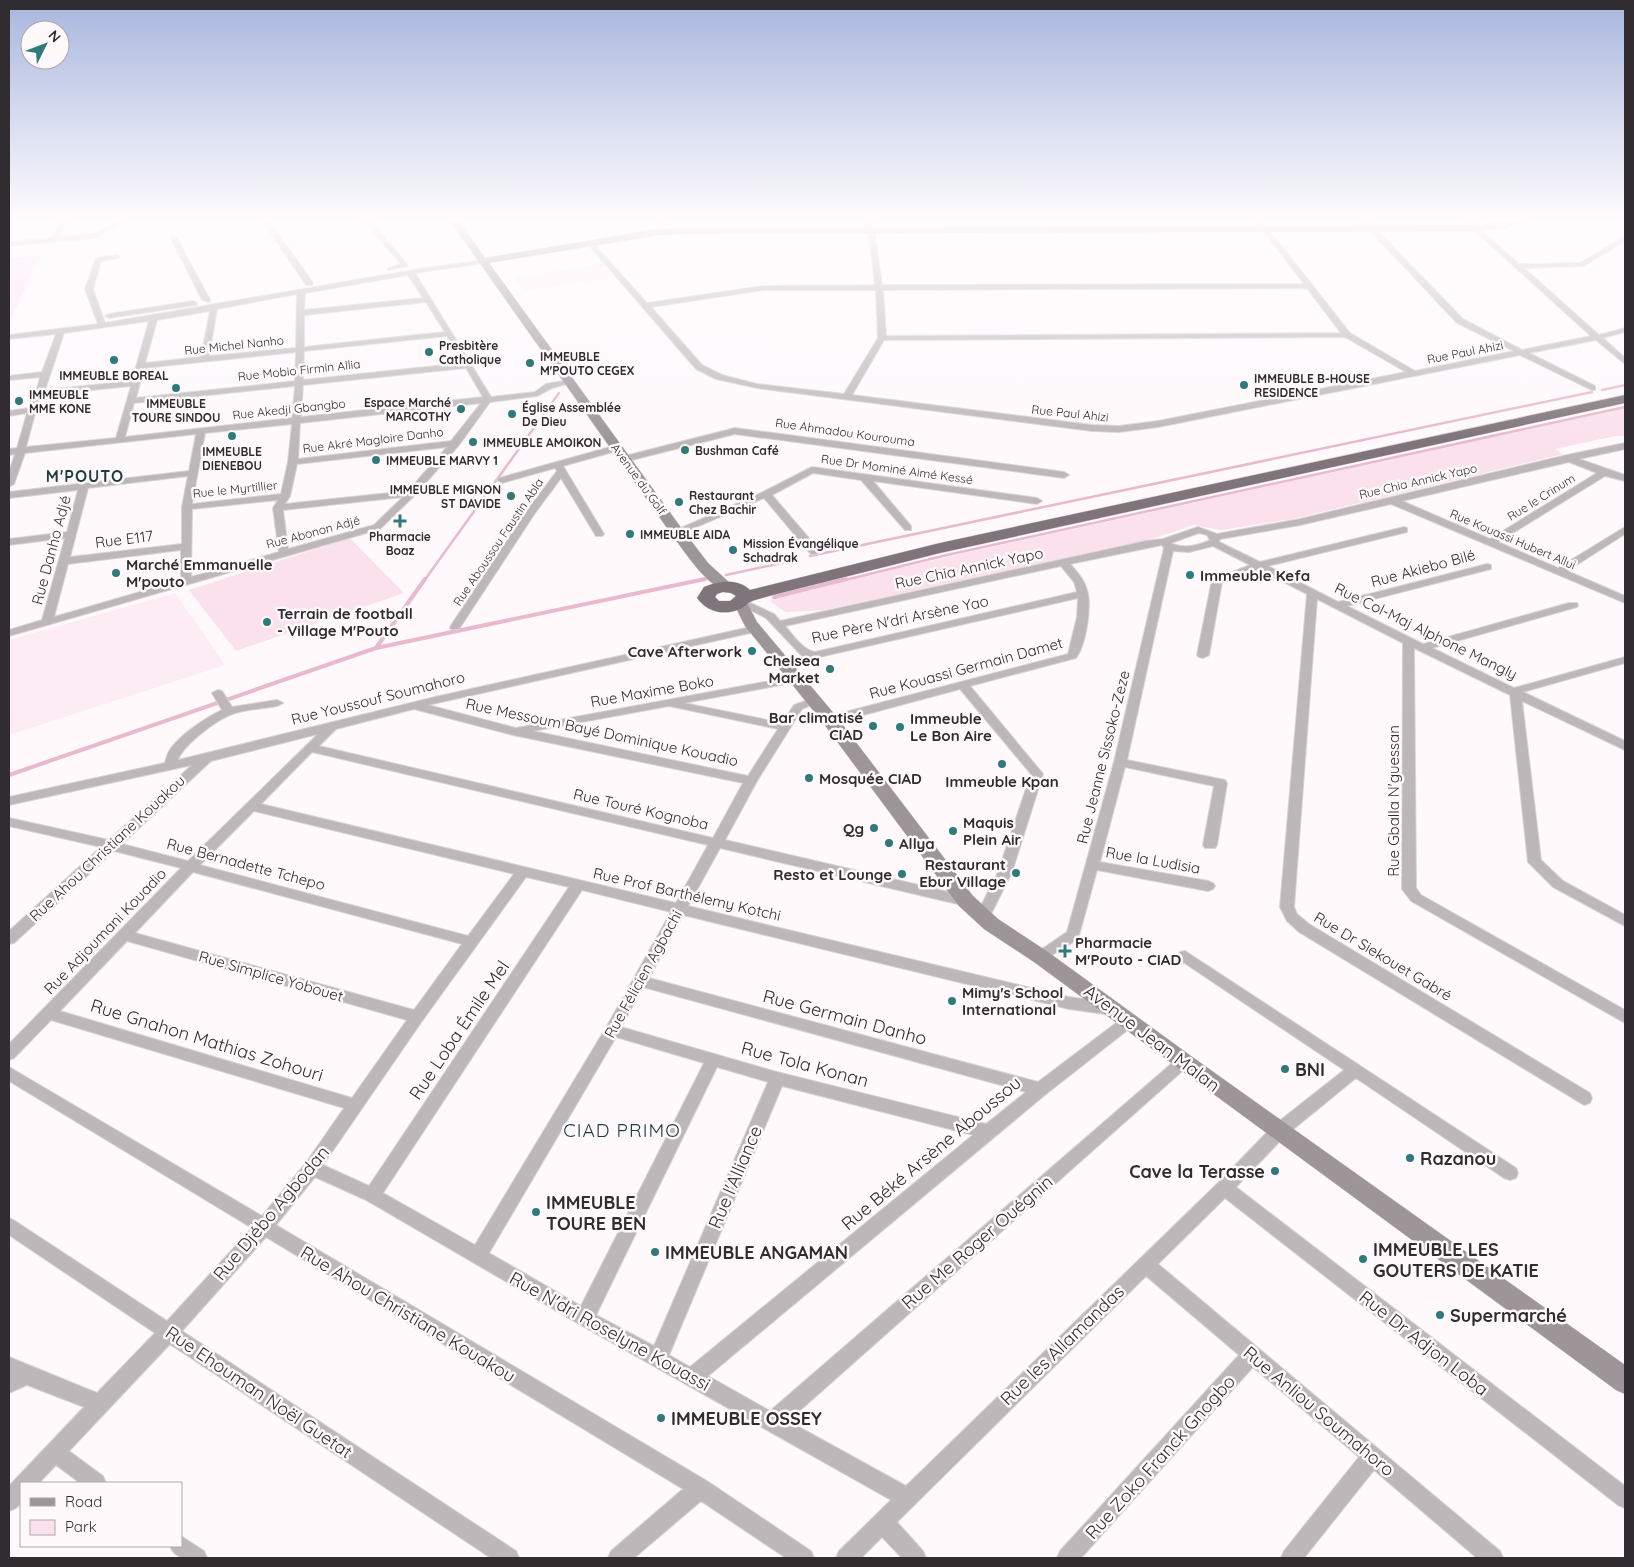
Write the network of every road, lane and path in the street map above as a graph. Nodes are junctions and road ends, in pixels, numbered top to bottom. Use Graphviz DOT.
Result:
graph roads {
  1 [pos="91,294"];
  2 [pos="203,294"];
  3 [pos="264,294"];
  4 [pos="278,294"];
  5 [pos="301,294"];
  6 [pos="424,294"];
  7 [pos="508,294"];
  8 [pos="635,294"];
  9 [pos="721,294"];
  10 [pos="879,294"];
  11 [pos="1315,294"];
  12 [pos="1433,294"];
  13 [pos="1549,294"];
  14 [pos="257,296"];
  15 [pos="206,300"];
  16 [pos="427,300"];
  17 [pos="645,306"];
  18 [pos="214,307"];
  19 [pos="300,313"];
  20 [pos="99,318"];
  21 [pos="154,318"];
  22 [pos="102,326"];
  23 [pos="1625,330"];
  24 [pos="61,332"];
  25 [pos="449,334"];
  26 [pos="1347,335"];
  27 [pos="1596,336"];
  28 [pos="9,337"];
  29 [pos="882,338"];
  30 [pos="299,349"];
  31 [pos="1520,353"];
  32 [pos="1625,357"];
  33 [pos="205,359"];
  34 [pos="1625,362"];
  35 [pos="469,365"];
  36 [pos="140,366"];
  37 [pos="1413,373"];
  38 [pos="45,374"];
  39 [pos="9,378"];
  40 [pos="570,382"];
  41 [pos="136,383"];
  42 [pos="299,383"];
  43 [pos="1592,388"];
  44 [pos="1625,392"];
  45 [pos="40,393"];
  46 [pos="846,398"];
  47 [pos="1625,399"];
  48 [pos="488,400"];
  49 [pos="131,401"];
  50 [pos="32,410"];
  51 [pos="9,413"];
  52 [pos="297,420"];
  53 [pos="201,431"];
  54 [pos="120,440"];
  55 [pos="456,443"];
  56 [pos="1624,447"];
  57 [pos="21,451"];
  58 [pos="9,452"];
  59 [pos="620,454"];
  60 [pos="1567,458"];
  61 [pos="293,462"];
  62 [pos="559,468"];
  63 [pos="1604,472"];
  64 [pos="194,473"];
  65 [pos="1064,475"];
  66 [pos="865,478"];
  67 [pos="1625,479"];
  68 [pos="502,480"];
  69 [pos="9,484"];
  70 [pos="84,486"];
  71 [pos="412,493"];
  72 [pos="766,494"];
  73 [pos="9,495"];
  74 [pos="285,496"];
  75 [pos="1391,500"];
  76 [pos="1037,501"];
  77 [pos="187,507"];
  78 [pos="278,508"];
  79 [pos="908,528"];
  80 [pos="1404,530"];
  81 [pos="1625,530"];
  82 [pos="677,532"];
  83 [pos="71,534"];
  84 [pos="599,534"];
  85 [pos="1214,540"];
  86 [pos="9,542"];
  87 [pos="1490,543"];
  88 [pos="1167,545"];
  89 [pos="186,546"];
  90 [pos="815,552"];
  91 [pos="284,553"];
  92 [pos="64,561"];
  93 [pos="1064,563"];
  94 [pos="1258,566"];
  95 [pos="1487,567"];
  96 [pos="1559,572"];
  97 [pos="186,582"];
  98 [pos="1312,593"];
  99 [pos="1083,594"];
  100 [pos="729,596"];
  101 [pos="1625,600"];
  102 [pos="1573,605"];
  103 [pos="1338,606"];
  104 [pos="47,623"];
  105 [pos="780,624"];
  106 [pos="752,626"];
  107 [pos="455,627"];
  108 [pos="9,633"];
  109 [pos="1408,641"];
  110 [pos="1421,648"];
  111 [pos="1203,655"];
  112 [pos="1625,660"];
  113 [pos="797,678"];
  114 [pos="964,686"];
  115 [pos="1515,691"];
  116 [pos="814,701"];
  117 [pos="277,703"];
  118 [pos="669,704"];
  119 [pos="416,706"];
  120 [pos="830,720"];
  121 [pos="332,726"];
  122 [pos="784,727"];
  123 [pos="513,731"];
  124 [pos="1624,744"];
  125 [pos="310,748"];
  126 [pos="207,758"];
  127 [pos="1120,762"];
  128 [pos="170,766"];
  129 [pos="751,781"];
  130 [pos="9,801"];
  131 [pos="253,806"];
  132 [pos="9,822"];
  133 [pos="716,844"];
  134 [pos="110,845"];
  135 [pos="1210,845"];
  136 [pos="1093,865"];
  137 [pos="191,866"];
  138 [pos="523,871"];
  139 [pos="578,885"];
  140 [pos="1208,886"];
  141 [pos="966,900"];
  142 [pos="680,909"];
  143 [pos="983,916"];
  144 [pos="1625,921"];
  145 [pos="124,934"];
  146 [pos="9,939"];
  147 [pos="473,942"];
  148 [pos="1185,956"];
  149 [pos="1041,957"];
  150 [pos="640,981"];
  151 [pos="48,1013"];
  152 [pos="1122,1015"];
  153 [pos="1625,1016"];
  154 [pos="417,1017"];
  155 [pos="612,1030"];
  156 [pos="9,1054"];
  157 [pos="713,1060"];
  158 [pos="1183,1062"];
  159 [pos="1356,1070"];
  160 [pos="9,1073"];
  161 [pos="777,1078"];
  162 [pos="1040,1089"];
  163 [pos="1584,1098"];
  164 [pos="355,1105"];
  165 [pos="1279,1131"];
  166 [pos="990,1132"];
  167 [pos="312,1168"];
  168 [pos="1510,1173"];
  169 [pos="1224,1188"];
  170 [pos="372,1195"];
  171 [pos="9,1226"];
  172 [pos="264,1227"];
  173 [pos="478,1256"];
  174 [pos="1145,1264"];
  175 [pos="585,1318"];
  176 [pos="169,1332"];
  177 [pos="1252,1355"];
  178 [pos="658,1359"];
  179 [pos="9,1366"];
  180 [pos="26,1375"];
  181 [pos="692,1377"];
  182 [pos="1625,1380"];
  183 [pos="9,1384"];
  184 [pos="100,1404"];
  185 [pos="771,1423"];
  186 [pos="54,1452"];
  187 [pos="1372,1456"];
  188 [pos="26,1482"];
  189 [pos="95,1482"];
  190 [pos="700,1488"];
  191 [pos="20,1489"];
  192 [pos="906,1498"];
  193 [pos="1625,1498"];
  194 [pos="9,1501"];
  195 [pos="882,1521"];
  196 [pos="181,1547"];
  197 [pos="197,1558"];
  198 [pos="509,1558"];
  199 [pos="618,1558"];
  200 [pos="804,1558"];
  201 [pos="846,1558"];
  202 [pos="916,1558"];
  203 [pos="1067,1558"];
  204 [pos="1291,1558"];
  205 [pos="1493,1558"];
  1 -- 20 [label="street"];
  2 -- 15 [label="street"];
  3 -- 14 [label="street"];
  4 -- 14 [label="street"];
  5 -- 19 [label="street"];
  6 -- 16 [label="street"];
  7 -- 40 [label="main road, Avenue du Golf"];
  8 -- 17 [label="street, Rue Paul Ahizi"];
  9 -- 17 [label="street"];
  10 -- 29 [label="street"];
  11 -- 26 [label="street"];
  12 -- 31 [label="street"];
  13 -- 27 [label="street"];
  14 -- 15 [label="street"];
  14 -- 18 [label="street"];
  15 -- 20 [label="street"];
  16 -- 19 [label="street"];
  16 -- 25 [label="street"];
  17 -- 46 [label="street, Rue Paul Ahizi"];
  18 -- 21 [label="street"];
  18 -- 33 [label="street"];
  19 -- 30 [label="street"];
  20 -- 22 [label="street"];
  21 -- 22 [label="street"];
  21 -- 36 [label="street"];
  22 -- 24 [label="street"];
  23 -- 27 [label="street, Rue Paul Ahizi"];
  24 -- 28 [label="street"];
  24 -- 38 [label="street"];
  25 -- 30 [label="street, Rue Michel Nanho"];
  25 -- 35 [label="street"];
  26 -- 29 [label="street"];
  26 -- 37 [label="street"];
  27 -- 31 [label="street, Rue Paul Ahizi"];
  27 -- 32 [label="street"];
  27 -- 34 [label="street"];
  29 -- 46 [label="street"];
  30 -- 33 [label="street, Rue Michel Nanho"];
  30 -- 42 [label="street"];
  31 -- 37 [label="street, Rue Paul Ahizi"];
  31 -- 43 [label="street"];
  33 -- 36 [label="street, Rue Michel Nanho"];
  35 -- 42 [label="street, Rue Mobio Firmin Allia"];
  35 -- 48 [label="street"];
  36 -- 41 [label="street"];
  37 -- 46 [label="street, Rue Paul Ahizi"];
  38 -- 39 [label="street"];
  38 -- 45 [label="street"];
  40 -- 48 [label="street, Rue Akedji Gbangbo"];
  40 -- 59 [label="main road, Avenue du Golf"];
  41 -- 45 [label="street"];
  41 -- 49 [label="street"];
  42 -- 49 [label="street, Rue Mobio Firmin Allia"];
  42 -- 52 [label="street"];
  44 -- 100 [label="highway"];
  45 -- 50 [label="street"];
  47 -- 100 [label="highway"];
  48 -- 52 [label="street, Rue Akedji Gbangbo"];
  48 -- 55 [label="street, Rue Abonon Adjé"];
  49 -- 54 [label="street"];
  50 -- 51 [label="street"];
  50 -- 57 [label="street"];
  52 -- 53 [label="street, Rue Akedji Gbangbo"];
  52 -- 61 [label="street"];
  53 -- 54 [label="street, Rue Akedji Gbangbo"];
  53 -- 64 [label="street"];
  54 -- 57 [label="street, Rue Akedji Gbangbo"];
  55 -- 61 [label="street, Rue Akré Magloire Danho"];
  55 -- 71 [label="street, Rue Abonon Adjé"];
  56 -- 60 [label="street, Rue Chia Annick Yapo"];
  57 -- 58 [label="street, Rue Akedji Gbangbo"];
  57 -- 69 [label="street"];
  59 -- 62 [label="street, Rue Ahmadou Kourouma"];
  59 -- 65 [label="street, Rue Ahmadou Kourouma"];
  59 -- 82 [label="main road, Avenue du Golf"];
  60 -- 63 [label="street"];
  60 -- 75 [label="street, Rue Chia Annick Yapo"];
  61 -- 74 [label="street"];
  62 -- 68 [label="street, Rue Ahmadou Kourouma"];
  62 -- 84 [label="street"];
  62 -- 107 [label="street, Rue Aboussou Faustin Abla"];
  63 -- 67 [label="street"];
  63 -- 87 [label="street, Rue le Crinum"];
  64 -- 70 [label="street"];
  64 -- 77 [label="street"];
  66 -- 72 [label="street, Rue Dr Mominé Aimé Kessé"];
  66 -- 76 [label="street, Rue Dr Mominé Aimé Kessé"];
  66 -- 79 [label="street"];
  70 -- 73 [label="street"];
  70 -- 83 [label="street, Rue Danho Adjé"];
  71 -- 78 [label="street"];
  71 -- 91 [label="street, Rue Abonon Adjé"];
  72 -- 82 [label="street, Rue Dr Mominé Aimé Kessé"];
  72 -- 90 [label="street"];
  74 -- 77 [label="street, Rue le Myrtillier"];
  74 -- 78 [label="street"];
  75 -- 85 [label="street, Rue Chia Annick Yapo"];
  75 -- 87 [label="street, Rue Kouassi Hubert Allui"];
  77 -- 89 [label="street"];
  78 -- 91 [label="street"];
  80 -- 94 [label="street"];
  81 -- 96 [label="street"];
  82 -- 100 [label="main road, Avenue du Golf"];
  83 -- 86 [label="street"];
  83 -- 92 [label="street, Rue Danho Adjé"];
  85 -- 88 [label="street, Rue Chia Annick Yapo"];
  85 -- 88 [label="street"];
  85 -- 94 [label="street, Rue Col-Maj Alphone Mangly"];
  87 -- 96 [label="street, Rue Kouassi Hubert Allui"];
  88 -- 93 [label="street, Rue Chia Annick Yapo"];
  88 -- 127 [label="street, Rue Jeanne Sissoko-Zeze"];
  89 -- 92 [label="street, Rue E117"];
  89 -- 97 [label="street"];
  91 -- 97 [label="street, Rue Abonon Adjé"];
  92 -- 104 [label="street, Rue Danho Adjé"];
  93 -- 99 [label="street, Rue Kouassi Germain Damet"];
  93 -- 105 [label="street, Rue Chia Annick Yapo"];
  94 -- 98 [label="street, Rue Col-Maj Alphone Mangly"];
  94 -- 111 [label="street"];
  95 -- 103 [label="street, Rue Akiebo Bilé"];
  96 -- 101 [label="street, Rue Kouassi Hubert Allui"];
  97 -- 104 [label="street, Rue Abonon Adjé"];
  98 -- 103 [label="street, Rue Col-Maj Alphone Mangly"];
  98 -- 163 [label="street, Rue Dr Siekouet Gabré"];
  99 -- 105 [label="street, Rue Père N'dri Arsène Yao"];
  99 -- 114 [label="street, Rue Kouassi Germain Damet"];
  100 -- 105 [label="street, Rue Père N'dri Arsène Yao"];
  100 -- 106 [label="main road, Avenue Jean Malan"];
  102 -- 110 [label="street"];
  103 -- 109 [label="street, Rue Col-Maj Alphone Mangly"];
  104 -- 108 [label="street, Rue Abonon Adjé"];
  106 -- 113 [label="main road, Avenue Jean Malan"];
  106 -- 119 [label="street, Rue Youssouf Soumahoro"];
  109 -- 110 [label="street, Rue Col-Maj Alphone Mangly"];
  109 -- 153 [label="street, Rue Gballa N'guessan"];
  110 -- 115 [label="street, Rue Col-Maj Alphone Mangly"];
  112 -- 115 [label="street"];
  113 -- 116 [label="main road, Avenue Jean Malan"];
  113 -- 118 [label="street, Rue Maxime Boko"];
  114 -- 120 [label="street, Rue Kouassi Germain Damet"];
  114 -- 143 [label="street"];
  115 -- 124 [label="street, Rue Col-Maj Alphone Mangly"];
  115 -- 144 [label="street"];
  116 -- 120 [label="main road, Avenue Jean Malan"];
  116 -- 122 [label="street, Rue Félicien Agbachi"];
  117 -- 128 [label="street"];
  118 -- 122 [label="street"];
  118 -- 123 [label="street, Rue Maxime Boko"];
  119 -- 121 [label="street, Rue Youssouf Soumahoro"];
  119 -- 123 [label="street, Rue Messoum Bayé Dominique Kouadio"];
  120 -- 141 [label="main road, Avenue Jean Malan"];
  121 -- 125 [label="street, Rue Adjoumani Kouadio"];
  121 -- 126 [label="street, Rue Youssouf Soumahoro"];
  122 -- 129 [label="street, Rue Félicien Agbachi"];
  123 -- 129 [label="street, Rue Messoum Bayé Dominique Kouadio"];
  125 -- 131 [label="street, Rue Adjoumani Kouadio"];
  125 -- 133 [label="street, Rue Touré Kognoba"];
  126 -- 128 [label="street, Rue Youssouf Soumahoro"];
  126 -- 134 [label="street, Rue Ahou Christiane Kouakou"];
  127 -- 135 [label="street"];
  127 -- 136 [label="street, Rue Jeanne Sissoko-Zeze"];
  128 -- 130 [label="street, Rue Youssouf Soumahoro"];
  129 -- 133 [label="street, Rue Félicien Agbachi"];
  131 -- 137 [label="street, Rue Adjoumani Kouadio"];
  131 -- 138 [label="street, Rue Prof Barthélemy Kotchi"];
  132 -- 134 [label="street, Rue Bernadette Tchepo"];
  133 -- 141 [label="street, Rue Touré Kognoba"];
  133 -- 142 [label="street, Rue Félicien Agbachi"];
  134 -- 137 [label="street, Rue Bernadette Tchepo"];
  134 -- 146 [label="street, Rue Ahou Christiane Kouakou"];
  136 -- 140 [label="street, Rue la Ludisia"];
  136 -- 149 [label="street, Rue Jeanne Sissoko-Zeze"];
  137 -- 145 [label="street, Rue Adjoumani Kouadio"];
  137 -- 147 [label="street, Rue Bernadette Tchepo"];
  138 -- 139 [label="street, Rue Prof Barthélemy Kotchi"];
  138 -- 147 [label="street, Rue Djébo Agbodan"];
  139 -- 142 [label="street, Rue Prof Barthélemy Kotchi"];
  139 -- 170 [label="street, Rue Loba Émile Mel"];
  141 -- 143 [label="main road, Avenue Jean Malan"];
  142 -- 150 [label="street, Rue Félicien Agbachi"];
  142 -- 152 [label="street, Rue Prof Barthélemy Kotchi"];
  143 -- 149 [label="main road, Avenue Jean Malan"];
  145 -- 151 [label="street, Rue Adjoumani Kouadio"];
  145 -- 154 [label="street, Rue Simplice Yobouet"];
  147 -- 154 [label="street, Rue Djébo Agbodan"];
  148 -- 159 [label="street"];
  149 -- 152 [label="main road, Avenue Jean Malan"];
  150 -- 155 [label="street, Rue Félicien Agbachi"];
  150 -- 162 [label="street, Rue Germain Danho"];
  151 -- 156 [label="street, Rue Adjoumani Kouadio"];
  151 -- 164 [label="street, Rue Gnahon Mathias Zohouri"];
  152 -- 158 [label="main road, Avenue Jean Malan"];
  152 -- 162 [label="street, Rue Béké Arsène Aboussou"];
  154 -- 164 [label="street, Rue Djébo Agbodan"];
  155 -- 157 [label="street, Rue Tola Konan"];
  155 -- 173 [label="street, Rue Félicien Agbachi"];
  157 -- 161 [label="street, Rue Tola Konan"];
  157 -- 175 [label="street"];
  158 -- 165 [label="main road, Avenue Jean Malan"];
  158 -- 185 [label="street, Rue Me Roger Ouégnin"];
  159 -- 165 [label="street, Rue les Allamandas"];
  159 -- 168 [label="street"];
  160 -- 172 [label="street, Rue Ahou Christiane Kouakou"];
  161 -- 166 [label="street, Rue Tola Konan"];
  161 -- 178 [label="street, Rue l'Alliance"];
  162 -- 166 [label="street, Rue Béké Arsène Aboussou"];
  164 -- 167 [label="street, Rue Djébo Agbodan"];
  165 -- 169 [label="street, Rue les Allamandas"];
  165 -- 182 [label="main road, Avenue Jean Malan"];
  166 -- 181 [label="street, Rue Béké Arsène Aboussou"];
  167 -- 170 [label="street, Rue N'dri Roselyne Kouassi"];
  167 -- 172 [label="street, Rue Djébo Agbodan"];
  169 -- 174 [label="street, Rue les Allamandas"];
  169 -- 193 [label="street, Rue Dr Adjon Loba"];
  170 -- 173 [label="street, Rue N'dri Roselyne Kouassi"];
  171 -- 176 [label="street, Rue Ehouman Noël Guetat"];
  172 -- 176 [label="street, Rue Djébo Agbodan"];
  172 -- 190 [label="street, Rue Ahou Christiane Kouakou"];
  173 -- 175 [label="street, Rue N'dri Roselyne Kouassi"];
  174 -- 177 [label="street, Rue Anliou Soumahoro"];
  174 -- 192 [label="street, Rue les Allamandas"];
  175 -- 178 [label="street, Rue N'dri Roselyne Kouassi"];
  176 -- 184 [label="street, Rue Djébo Agbodan"];
  176 -- 198 [label="street, Rue Ehouman Noël Guetat"];
  177 -- 187 [label="street, Rue Anliou Soumahoro"];
  177 -- 203 [label="street, Rue Zoko Franck Gnogbo"];
  178 -- 181 [label="street, Rue N'dri Roselyne Kouassi"];
  179 -- 180 [label="street"];
  180 -- 183 [label="street"];
  180 -- 184 [label="street"];
  181 -- 185 [label="street, Rue N'dri Roselyne Kouassi"];
  184 -- 186 [label="street, Rue Djébo Agbodan"];
  185 -- 192 [label="street, Rue N'dri Roselyne Kouassi"];
  186 -- 188 [label="street, Rue Djébo Agbodan"];
  186 -- 189 [label="street"];
  187 -- 204 [label="street"];
  187 -- 205 [label="street, Rue Anliou Soumahoro"];
  190 -- 199 [label="street"];
  190 -- 200 [label="street, Rue Ahou Christiane Kouakou"];
  191 -- 194 [label="street"];
  192 -- 195 [label="street, Rue les Allamandas"];
  195 -- 201 [label="street, Rue les Allamandas"];
  195 -- 202 [label="street"];
  196 -- 197 [label="street"];
}
